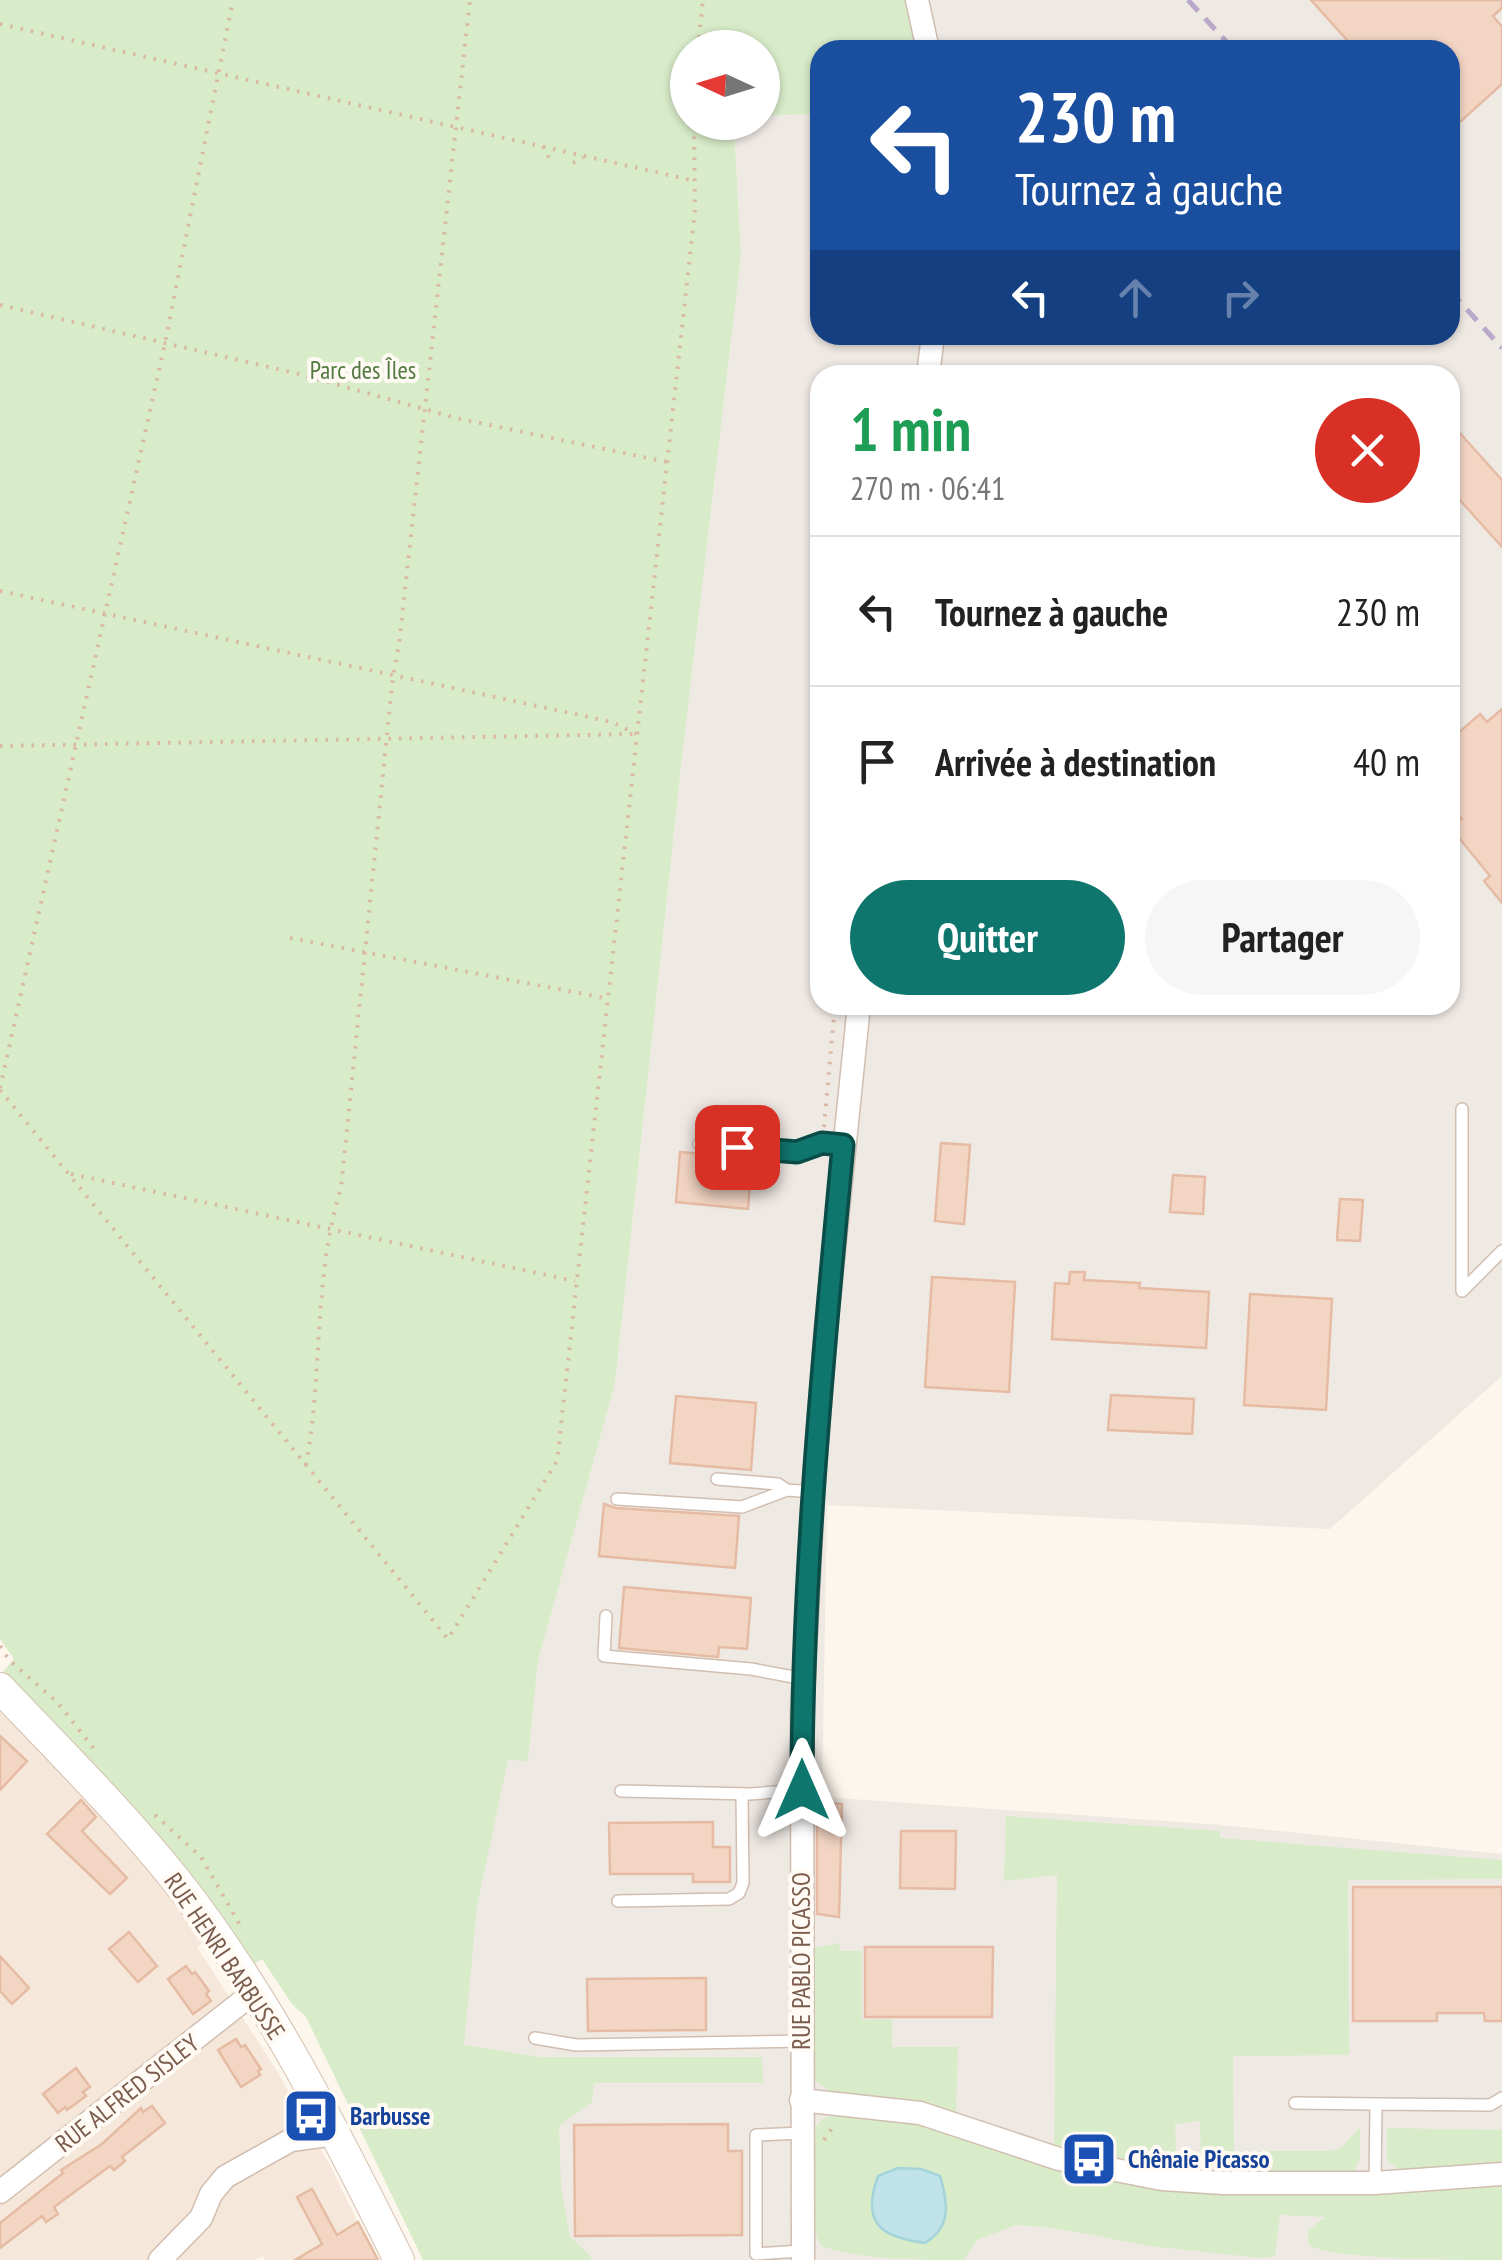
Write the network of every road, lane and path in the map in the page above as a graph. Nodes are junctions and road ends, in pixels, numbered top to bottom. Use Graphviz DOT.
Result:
graph roads {
  1 [pos="233,0"];
  2 [pos="470,0"];
  3 [pos="703,0"];
  4 [pos="917,0"];
  5 [pos="0,24"];
  6 [pos="700,30"];
  7 [pos="926,40"];
  8 [pos="216,75"];
  9 [pos="456,126"];
  10 [pos="694,140"];
  11 [pos="543,146"];
  12 [pos="583,157"];
  13 [pos="549,158"];
  14 [pos="573,163"];
  15 [pos="695,181"];
  16 [pos="0,305"];
  17 [pos="165,342"];
  18 [pos="424,410"];
  19 [pos="667,462"];
  20 [pos="0,591"];
  21 [pos="107,614"];
  22 [pos="393,676"];
  23 [pos="636,734"];
  24 [pos="388,741"];
  25 [pos="77,744"];
  26 [pos="0,746"];
  27 [pos="290,938"];
  28 [pos="367,950"];
  29 [pos="607,998"];
  30 [pos="858,1015"];
  31 [pos="0,1089"];
  32 [pos="1462,1110"];
  33 [pos="699,1144"];
  34 [pos="843,1145"];
  35 [pos="70,1174"];
  36 [pos="328,1230"];
  37 [pos="1502,1252"];
  38 [pos="575,1281"];
  39 [pos="306,1466"];
  40 [pos="717,1480"];
  41 [pos="787,1490"];
  42 [pos="813,1492"];
  43 [pos="617,1499"];
  44 [pos="606,1616"];
  45 [pos="804,1679"];
  46 [pos="0,1688"];
  47 [pos="802,1790"];
  48 [pos="621,1791"];
  49 [pos="742,1794"];
  50 [pos="618,1901"];
  51 [pos="253,1994"];
  52 [pos="535,2038"];
  53 [pos="802,2041"];
  54 [pos="1502,2098"];
  55 [pos="801,2100"];
  56 [pos="1295,2103"];
  57 [pos="1376,2104"];
  58 [pos="336,2134"];
  59 [pos="802,2134"];
  60 [pos="1502,2174"];
  61 [pos="1375,2184"];
  62 [pos="0,2192"];
  63 [pos="802,2256"];
  64 [pos="756,2257"];
  65 [pos="160,2260"];
  66 [pos="399,2260"];
  1 -- 8 [label="path"];
  2 -- 9 [label="path"];
  3 -- 6 [label="path"];
  4 -- 7 [label="street"];
  5 -- 8 [label="path"];
  8 -- 9 [label="path"];
  8 -- 17 [label="path"];
  9 -- 11 [label="path"];
  9 -- 18 [label="path"];
  10 -- 15 [label="path"];
  11 -- 12 [label="path"];
  11 -- 13 [label="path"];
  12 -- 14 [label="path"];
  12 -- 15 [label="path"];
  15 -- 19 [label="path"];
  16 -- 17 [label="path"];
  17 -- 18 [label="path"];
  17 -- 21 [label="path"];
  18 -- 19 [label="path"];
  18 -- 22 [label="path"];
  19 -- 23 [label="path"];
  20 -- 21 [label="path"];
  21 -- 22 [label="path"];
  21 -- 25 [label="path"];
  22 -- 23 [label="path"];
  22 -- 24 [label="path"];
  23 -- 24 [label="path"];
  23 -- 29 [label="path"];
  24 -- 25 [label="path"];
  24 -- 28 [label="path"];
  25 -- 26 [label="path"];
  25 -- 31 [label="path"];
  27 -- 28 [label="path"];
  28 -- 29 [label="path"];
  28 -- 36 [label="path"];
  29 -- 38 [label="path"];
  30 -- 34 [label="street, RUE PABLO PICASSO"];
  31 -- 35 [label="path"];
  32 -- 37 [label="lane"];
  33 -- 34 [label="lane"];
  34 -- 42 [label="street, RUE PABLO PICASSO"];
  35 -- 36 [label="path"];
  35 -- 39 [label="path"];
  36 -- 38 [label="path"];
  36 -- 39 [label="path"];
  38 -- 39 [label="path"];
  40 -- 41 [label="lane"];
  41 -- 42 [label="lane"];
  41 -- 43 [label="lane"];
  42 -- 45 [label="street, RUE PABLO PICASSO"];
  44 -- 45 [label="lane"];
  45 -- 47 [label="street, RUE PABLO PICASSO"];
  46 -- 51 [label="street, RUE HENRI BARBUSSE"];
  47 -- 49 [label="lane"];
  47 -- 53 [label="street, RUE PABLO PICASSO"];
  48 -- 49 [label="lane"];
  49 -- 50 [label="lane"];
  51 -- 58 [label="street, RUE HENRI BARBUSSE"];
  51 -- 62 [label="street, RUE ALFRED SISLEY"];
  52 -- 53 [label="lane"];
  53 -- 55 [label="street, RUE PABLO PICASSO"];
  54 -- 57 [label="lane"];
  55 -- 59 [label="street, RUE PABLO PICASSO"];
  55 -- 61 [label="street"];
  56 -- 57 [label="lane"];
  57 -- 61 [label="lane"];
  58 -- 65 [label="street"];
  58 -- 66 [label="street, RUE HENRI BARBUSSE"];
  59 -- 63 [label="street, RUE PABLO PICASSO"];
  59 -- 64 [label="lane"];
  60 -- 61 [label="street"];
  63 -- 64 [label="lane"];
}
